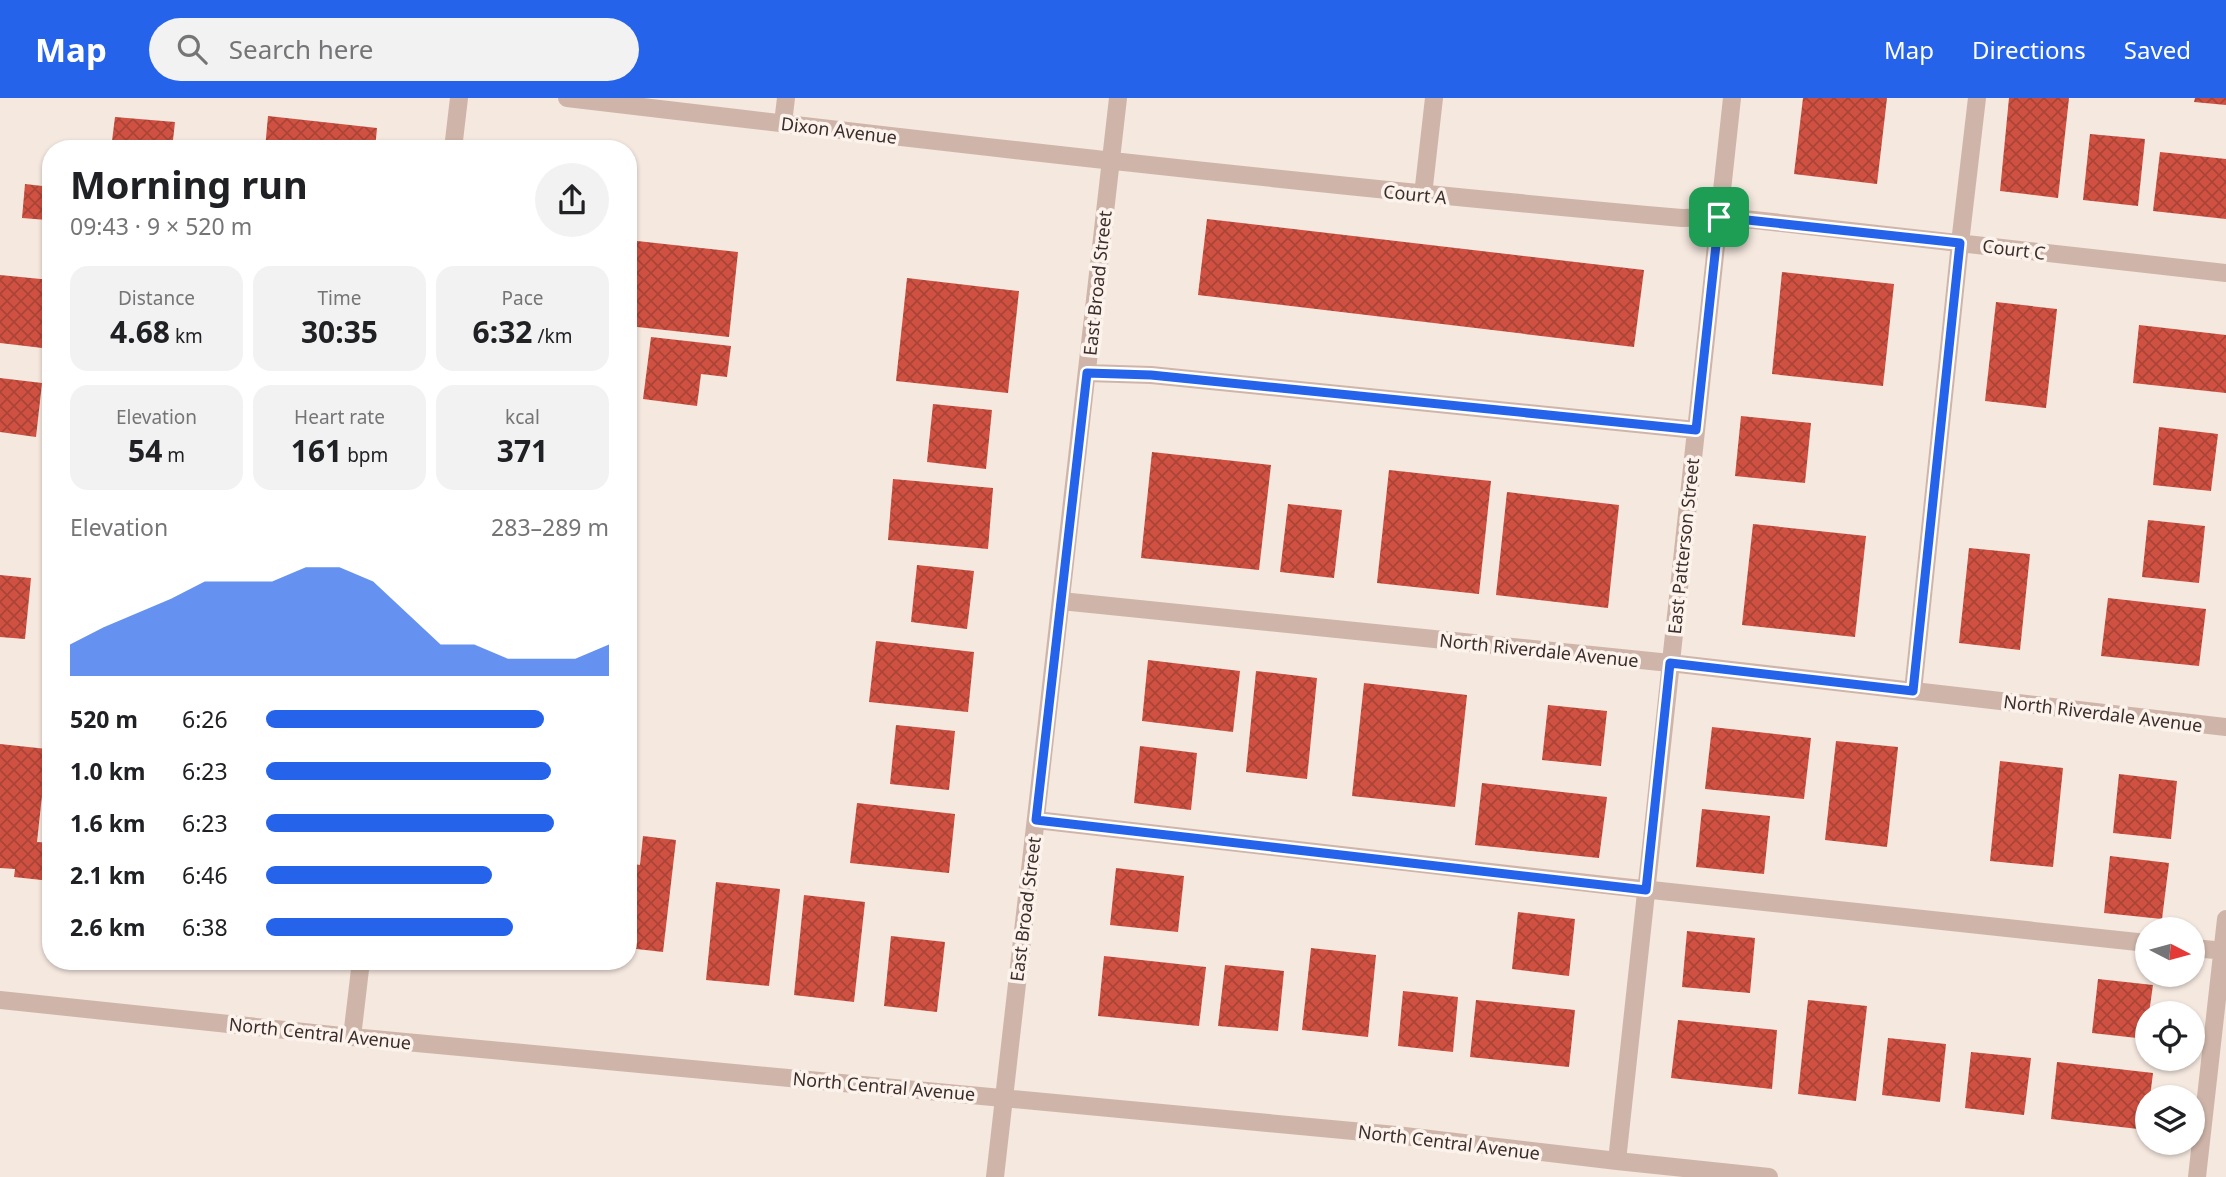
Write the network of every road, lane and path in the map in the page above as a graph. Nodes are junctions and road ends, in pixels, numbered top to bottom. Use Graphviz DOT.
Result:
graph roads {
  1 [pos="459,98"];
  2 [pos="567,98"];
  3 [pos="786,98"];
  4 [pos="1118,98"];
  5 [pos="1434,98"];
  6 [pos="1732,98"];
  7 [pos="1978,98"];
  8 [pos="783,123"];
  9 [pos="454,140"];
  10 [pos="1111,161"];
  11 [pos="1423,195"];
  12 [pos="1719,217"];
  13 [pos="1960,243"];
  14 [pos="2226,273"];
  15 [pos="1087,373"];
  16 [pos="1696,430"];
  17 [pos="1061,601"];
  18 [pos="1670,663"];
  19 [pos="1913,691"];
  20 [pos="2226,727"];
  21 [pos="1036,820"];
  22 [pos="1646,890"];
  23 [pos="2226,919"];
  24 [pos="2135,942"];
  25 [pos="2205,949"];
  26 [pos="2224,951"];
  27 [pos="360,970"];
  28 [pos="0,1000"];
  29 [pos="352,1037"];
  30 [pos="1003,1097"];
  31 [pos="1617,1161"];
  32 [pos="995,1177"];
  33 [pos="1769,1177"];
  34 [pos="2197,1177"];
  1 -- 9 [label="street"];
  2 -- 8 [label="street, Dixon Avenue"];
  3 -- 8 [label="street"];
  4 -- 10 [label="street, East Broad Street"];
  5 -- 11 [label="street"];
  6 -- 12 [label="street, East Patterson Street"];
  7 -- 13 [label="street"];
  8 -- 10 [label="street, Dixon Avenue"];
  10 -- 11 [label="street, Court A"];
  10 -- 15 [label="street, East Broad Street"];
  11 -- 12 [label="street, Court A"];
  12 -- 13 [label="street, Court C"];
  12 -- 16 [label="street, East Patterson Street"];
  13 -- 14 [label="street, Court C"];
  13 -- 19 [label="street"];
  15 -- 16 [label="street"];
  15 -- 17 [label="street, East Broad Street"];
  16 -- 18 [label="street, East Patterson Street"];
  17 -- 18 [label="street, North Riverdale Avenue"];
  17 -- 21 [label="street, East Broad Street"];
  18 -- 19 [label="street, North Riverdale Avenue"];
  18 -- 22 [label="street, East Patterson Street"];
  19 -- 20 [label="street, North Riverdale Avenue"];
  21 -- 22 [label="street"];
  21 -- 30 [label="street, East Broad Street"];
  22 -- 24 [label="street"];
  22 -- 31 [label="street, East Patterson Street"];
  23 -- 26 [label="street"];
  25 -- 26 [label="street"];
  26 -- 34 [label="street"];
  27 -- 29 [label="street"];
  28 -- 29 [label="street, North Central Avenue"];
  29 -- 30 [label="street, North Central Avenue"];
  30 -- 31 [label="street, North Central Avenue"];
  30 -- 32 [label="street, East Broad Street"];
  31 -- 33 [label="street, North Central Avenue"];
}
